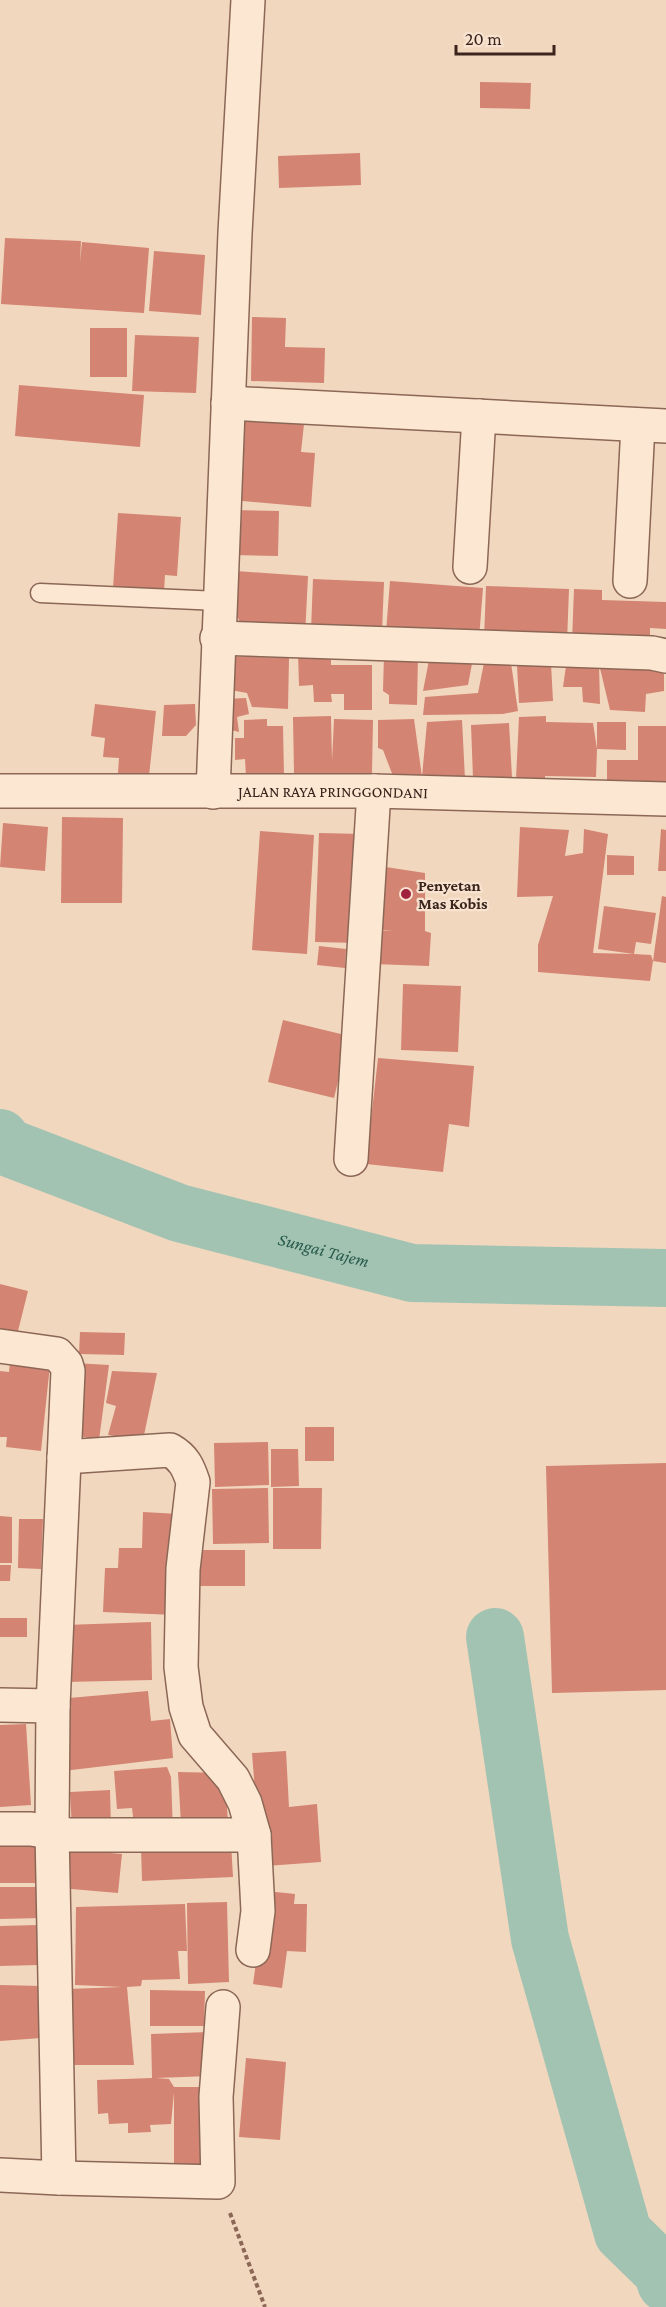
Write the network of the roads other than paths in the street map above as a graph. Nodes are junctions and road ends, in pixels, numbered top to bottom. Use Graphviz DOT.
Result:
graph roads {
  1 [pos="248,0"];
  2 [pos="228,403"];
  3 [pos="479,416"];
  4 [pos="652,426"];
  5 [pos="470,567"];
  6 [pos="630,581"];
  7 [pos="40,593"];
  8 [pos="219,601"];
  9 [pos="218,638"];
  10 [pos="666,656"];
  11 [pos="0,791"];
  12 [pos="374,791"];
  13 [pos="213,792"];
  14 [pos="666,800"];
  15 [pos="351,1159"];
  16 [pos="0,1346"];
  17 [pos="64,1457"];
  18 [pos="0,1705"];
  19 [pos="53,1706"];
  20 [pos="0,1829"];
  21 [pos="52,1832"];
  22 [pos="254,1835"];
  23 [pos="253,1950"];
  24 [pos="224,2007"];
  25 [pos="0,2175"];
  26 [pos="59,2178"];
  1 -- 2 [label="street"];
  2 -- 3 [label="street"];
  2 -- 8 [label="street"];
  3 -- 4 [label="street"];
  3 -- 5 [label="street"];
  4 -- 6 [label="street"];
  7 -- 8 [label="lane"];
  8 -- 9 [label="street"];
  9 -- 10 [label="street"];
  9 -- 13 [label="street"];
  11 -- 13 [label="street, JALAN RAYA PRINGGONDANI"];
  12 -- 13 [label="street, JALAN RAYA PRINGGONDANI"];
  12 -- 14 [label="street, JALAN RAYA PRINGGONDANI"];
  12 -- 15 [label="street"];
  16 -- 17 [label="street"];
  17 -- 19 [label="street"];
  17 -- 22 [label="street"];
  18 -- 19 [label="street"];
  19 -- 21 [label="street"];
  20 -- 21 [label="street"];
  21 -- 22 [label="street"];
  21 -- 26 [label="street"];
  22 -- 23 [label="street"];
  24 -- 26 [label="street"];
  25 -- 26 [label="street"];
}
